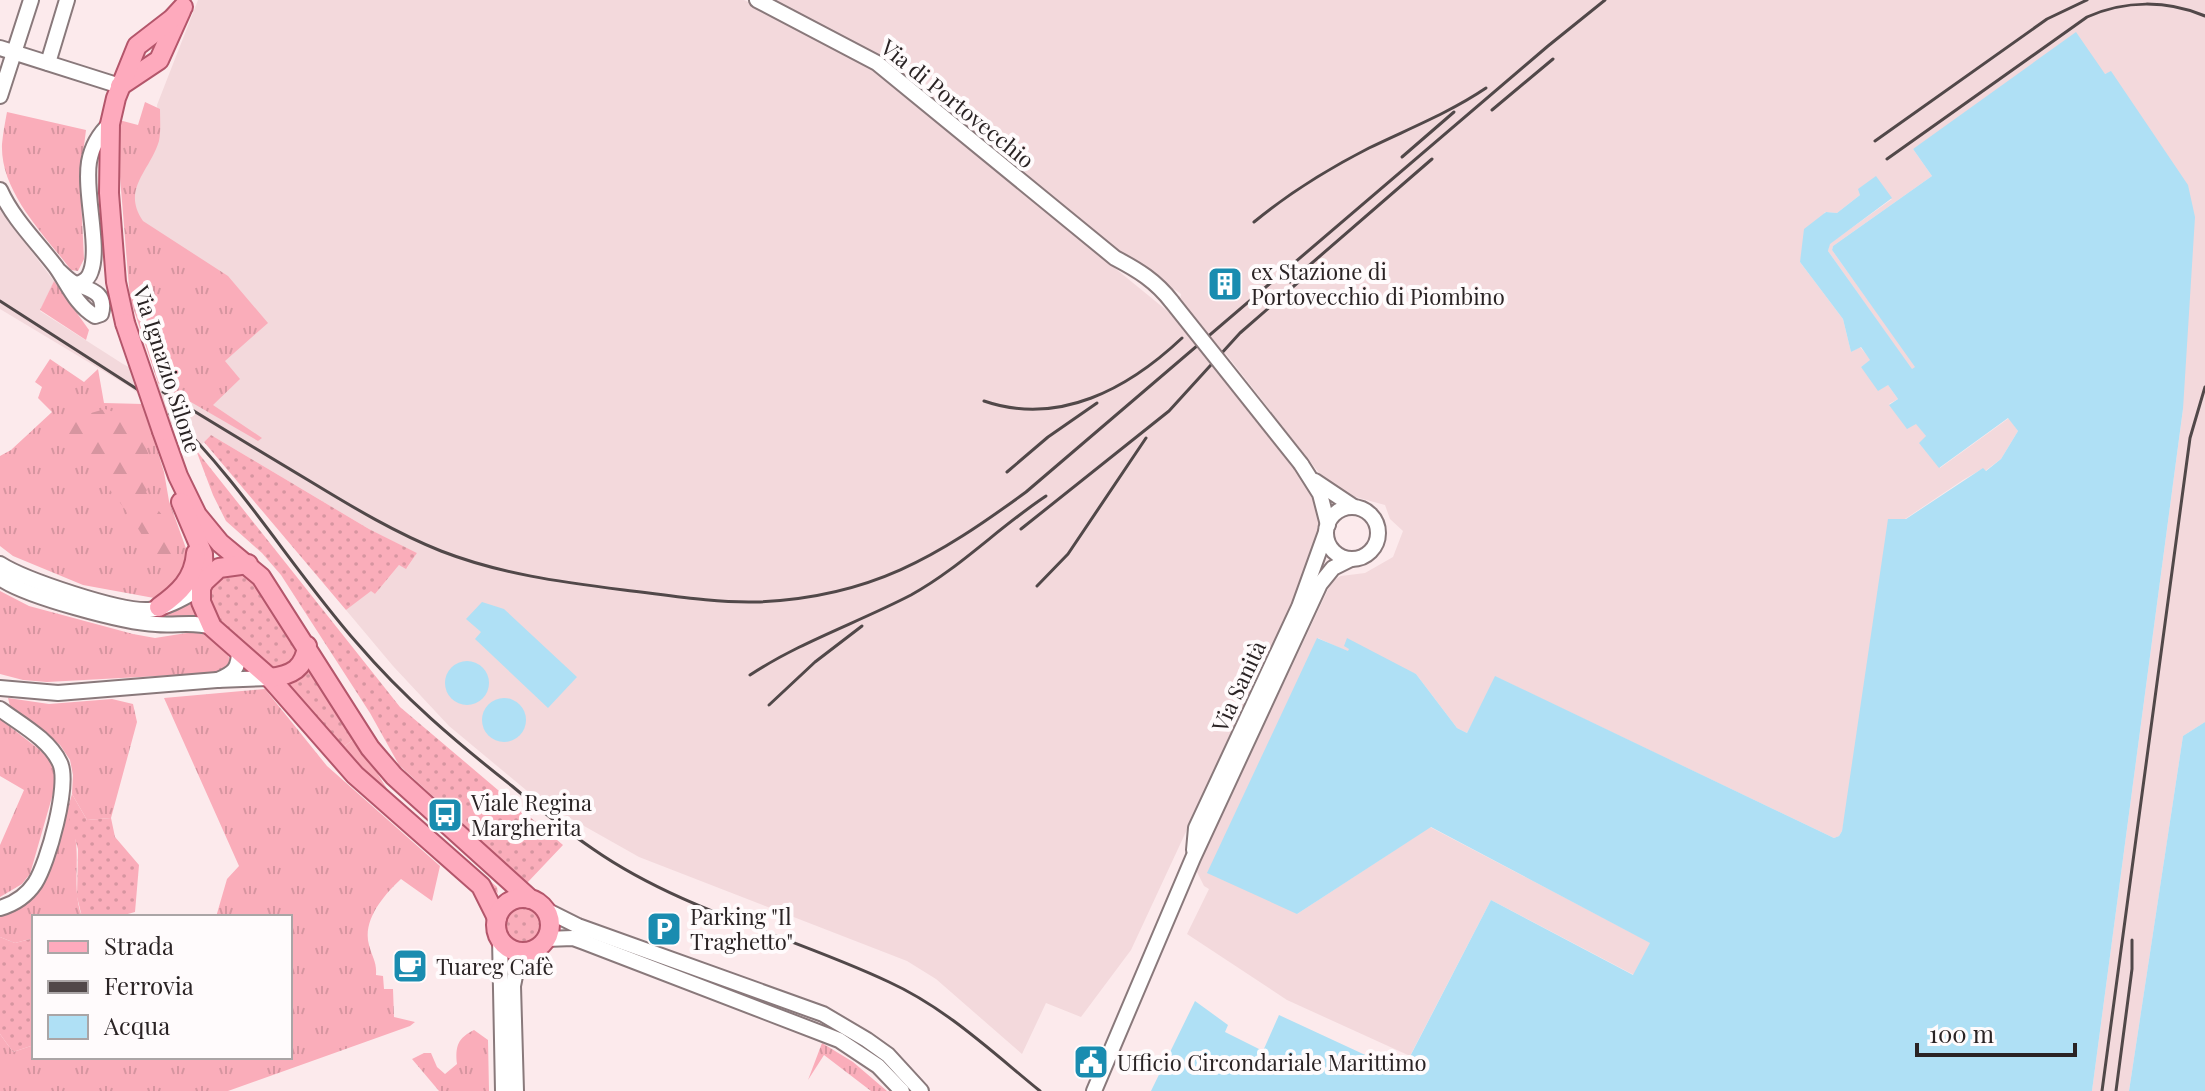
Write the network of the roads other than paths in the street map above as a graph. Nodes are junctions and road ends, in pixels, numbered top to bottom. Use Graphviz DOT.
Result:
graph roads {
  1 [pos="31,0"];
  2 [pos="67,0"];
  3 [pos="757,0"];
  4 [pos="184,3"];
  5 [pos="151,35"];
  6 [pos="167,49"];
  7 [pos="6,50"];
  8 [pos="48,63"];
  9 [pos="120,86"];
  10 [pos="0,96"];
  11 [pos="110,124"];
  12 [pos="0,190"];
  13 [pos="58,270"];
  14 [pos="78,284"];
  15 [pos="178,476"];
  16 [pos="1312,479"];
  17 [pos="1354,507"];
  18 [pos="190,527"];
  19 [pos="1327,528"];
  20 [pos="1351,559"];
  21 [pos="0,564"];
  22 [pos="248,564"];
  23 [pos="0,578"];
  24 [pos="202,585"];
  25 [pos="159,607"];
  26 [pos="212,627"];
  27 [pos="307,646"];
  28 [pos="239,650"];
  29 [pos="270,678"];
  30 [pos="217,680"];
  31 [pos="0,688"];
  32 [pos="0,709"];
  33 [pos="1193,858"];
  34 [pos="524,898"];
  35 [pos="0,908"];
  36 [pos="546,910"];
  37 [pos="497,918"];
  38 [pos="500,938"];
  39 [pos="546,939"];
  40 [pos="520,951"];
  41 [pos="503,1091"];
  42 [pos="516,1091"];
  43 [pos="902,1091"];
  44 [pos="921,1091"];
  45 [pos="1094,1091"];
  1 -- 7 [label="street"];
  2 -- 8 [label="street"];
  3 -- 16 [label="street, Via di Portovecchio, bridge"];
  4 -- 5 [label="main road, Via Ignazio Silone"];
  4 -- 6 [label="main road"];
  5 -- 6 [label="main road"];
  5 -- 9 [label="main road, Via Ignazio Silone"];
  6 -- 9 [label="main road"];
  7 -- 8 [label="street"];
  7 -- 10 [label="street"];
  8 -- 9 [label="street"];
  9 -- 11 [label="main road, Via Ignazio Silone"];
  11 -- 14 [label="street"];
  11 -- 15 [label="main road, Via Ignazio Silone, bridge"];
  12 -- 13 [label="street"];
  13 -- 14 [label="street"];
  13 -- 14 [label="street"];
  15 -- 18 [label="main road, Via Ignazio Silone"];
  15 -- 22 [label="main road, Via Ignazio Silone"];
  16 -- 17 [label="street, Via di Portovecchio"];
  16 -- 19 [label="street, Via di Portovecchio"];
  17 -- 19 [label="street"];
  17 -- 20 [label="street, Via Sanità"];
  18 -- 24 [label="main road, Via Ignazio Silone"];
  18 -- 25 [label="main road"];
  19 -- 20 [label="street"];
  19 -- 33 [label="street, Via Sanità"];
  20 -- 33 [label="street, Via Sanità"];
  21 -- 25 [label="street"];
  22 -- 24 [label="main road"];
  22 -- 27 [label="main road, Via Ignazio Silone"];
  23 -- 26 [label="street"];
  24 -- 25 [label="street"];
  24 -- 26 [label="main road, Via Ignazio Silone"];
  26 -- 28 [label="main road"];
  27 -- 29 [label="main road"];
  27 -- 34 [label="main road"];
  28 -- 29 [label="main road"];
  28 -- 30 [label="street"];
  29 -- 30 [label="street"];
  29 -- 37 [label="main road"];
  30 -- 31 [label="street"];
  32 -- 35 [label="street"];
  33 -- 45 [label="street, Via Sanità"];
  34 -- 36 [label="main road"];
  34 -- 37 [label="main road"];
  36 -- 39 [label="main road"];
  36 -- 44 [label="street"];
  37 -- 38 [label="main road"];
  38 -- 40 [label="main road"];
  38 -- 41 [label="street"];
  39 -- 40 [label="main road"];
  39 -- 43 [label="street"];
  40 -- 42 [label="street"];
}
